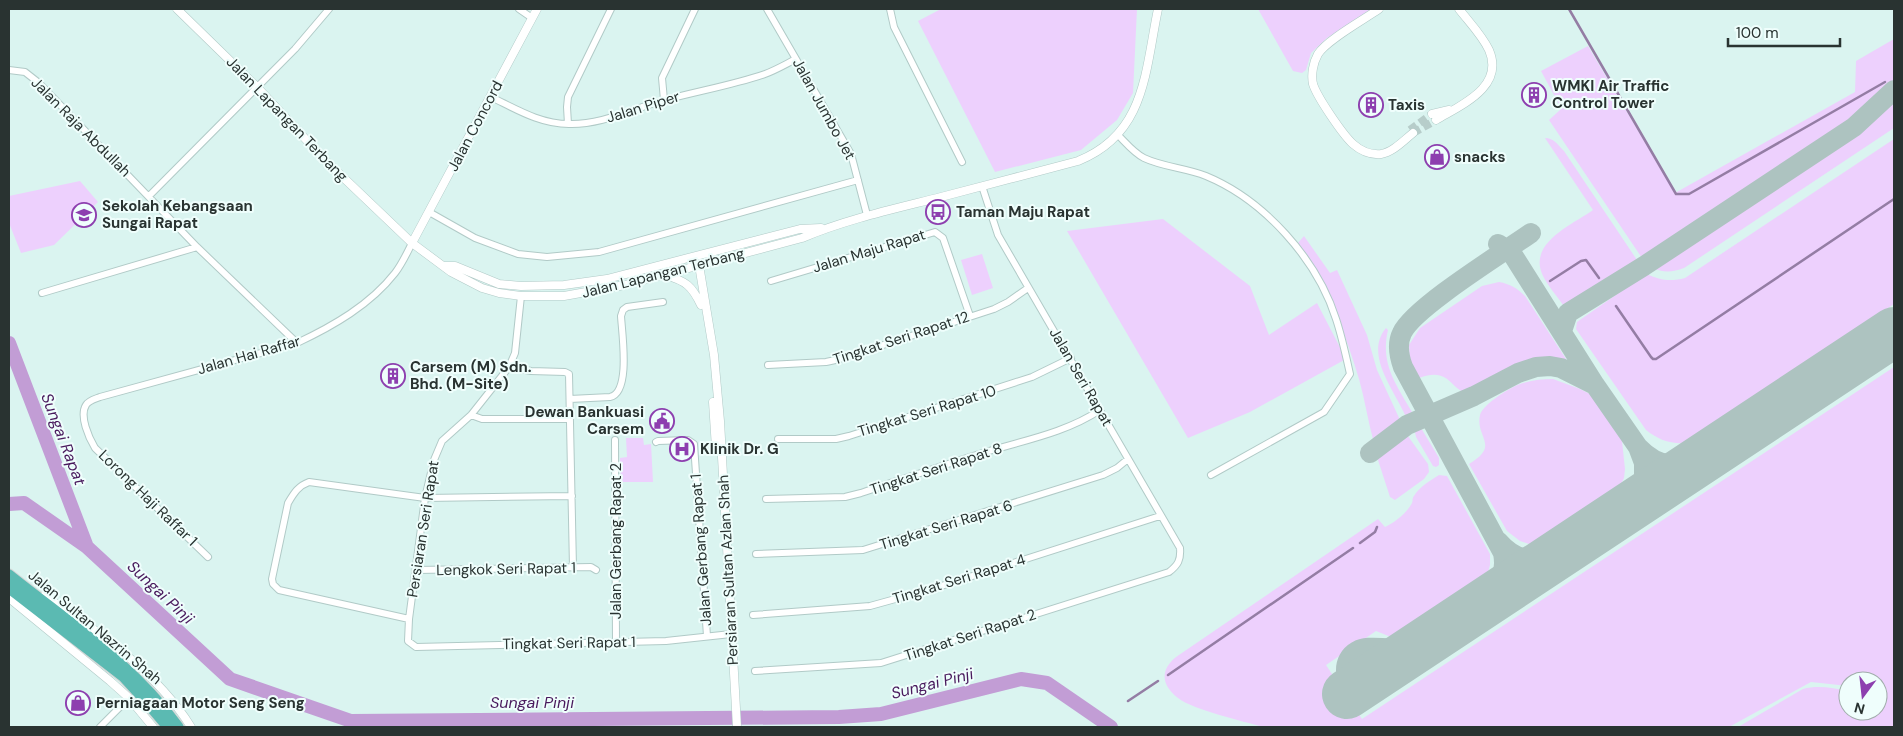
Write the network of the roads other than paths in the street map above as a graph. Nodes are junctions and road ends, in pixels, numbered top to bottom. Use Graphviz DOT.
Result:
graph roads {
  1 [pos="177,9"];
  2 [pos="329,9"];
  3 [pos="519,9"];
  4 [pos="537,9"];
  5 [pos="611,9"];
  6 [pos="695,9"];
  7 [pos="767,9"];
  8 [pos="890,9"];
  9 [pos="1158,9"];
  10 [pos="1379,9"];
  11 [pos="1459,9"];
  12 [pos="532,18"];
  13 [pos="796,59"];
  14 [pos="9,70"];
  15 [pos="258,88"];
  16 [pos="491,97"];
  17 [pos="664,100"];
  18 [pos="1434,117"];
  19 [pos="568,124"];
  20 [pos="1410,134"];
  21 [pos="1118,135"];
  22 [pos="962,162"];
  23 [pos="858,180"];
  24 [pos="982,186"];
  25 [pos="149,196"];
  26 [pos="429,212"];
  27 [pos="867,215"];
  28 [pos="826,228"];
  29 [pos="770,236"];
  30 [pos="412,243"];
  31 [pos="197,247"];
  32 [pos="725,258"];
  33 [pos="696,265"];
  34 [pos="444,266"];
  35 [pos="634,272"];
  36 [pos="664,274"];
  37 [pos="771,281"];
  38 [pos="499,284"];
  39 [pos="539,286"];
  40 [pos="1028,288"];
  41 [pos="702,289"];
  42 [pos="42,293"];
  43 [pos="521,296"];
  44 [pos="663,302"];
  45 [pos="701,305"];
  46 [pos="970,316"];
  47 [pos="297,343"];
  48 [pos="1070,358"];
  49 [pos="768,365"];
  50 [pos="509,367"];
  51 [pos="570,399"];
  52 [pos="1100,410"];
  53 [pos="471,415"];
  54 [pos="570,419"];
  55 [pos="89,438"];
  56 [pos="778,439"];
  57 [pos="615,440"];
  58 [pos="656,442"];
  59 [pos="1128,458"];
  60 [pos="1211,475"];
  61 [pos="572,496"];
  62 [pos="425,498"];
  63 [pos="766,499"];
  64 [pos="1160,516"];
  65 [pos="756,554"];
  66 [pos="208,557"];
  67 [pos="1177,566"];
  68 [pos="573,568"];
  69 [pos="416,570"];
  70 [pos="596,570"];
  71 [pos="9,575"];
  72 [pos="9,588"];
  73 [pos="9,598"];
  74 [pos="753,615"];
  75 [pos="409,619"];
  76 [pos="729,634"];
  77 [pos="707,636"];
  78 [pos="408,641"];
  79 [pos="616,642"];
  80 [pos="755,671"];
  81 [pos="732,692"];
  82 [pos="129,698"];
  83 [pos="174,726"];
  84 [pos="100,727"];
  85 [pos="153,727"];
  86 [pos="191,727"];
  87 [pos="732,727"];
  88 [pos="737,727"];
  1 -- 15 [label="street, Jalan Lapangan Terbang"];
  2 -- 15 [label="street"];
  3 -- 12 [label="street"];
  4 -- 12 [label="street, Jalan Concord"];
  5 -- 19 [label="street"];
  6 -- 17 [label="street"];
  7 -- 13 [label="street, Jalan Jumbo Jet"];
  8 -- 22 [label="street"];
  9 -- 21 [label="street, Jalan Lapangan Terbang"];
  10 -- 20 [label="street"];
  11 -- 18 [label="street"];
  12 -- 16 [label="street, Jalan Concord"];
  13 -- 17 [label="street, Jalan Piper"];
  13 -- 23 [label="street, Jalan Jumbo Jet"];
  14 -- 25 [label="street, Jalan Raja Abdullah"];
  15 -- 25 [label="street"];
  15 -- 30 [label="street, Jalan Lapangan Terbang"];
  16 -- 19 [label="street, Jalan Piper"];
  16 -- 26 [label="street, Jalan Concord"];
  17 -- 19 [label="street, Jalan Piper"];
  21 -- 24 [label="street, Jalan Lapangan Terbang"];
  21 -- 60 [label="street"];
  23 -- 26 [label="street"];
  23 -- 27 [label="street, Jalan Jumbo Jet"];
  24 -- 27 [label="street, Jalan Lapangan Terbang"];
  24 -- 40 [label="street, Jalan Seri Rapat"];
  25 -- 31 [label="street, Jalan Raja Abdullah"];
  26 -- 30 [label="street, Jalan Concord"];
  27 -- 28 [label="street, Jalan Lapangan Terbang"];
  28 -- 29 [label="street, Jalan Lapangan Terbang"];
  28 -- 32 [label="street, Jalan Lapangan Terbang"];
  29 -- 33 [label="street"];
  29 -- 35 [label="street, Jalan Lapangan Terbang"];
  30 -- 34 [label="street, Jalan Lapangan Terbang"];
  30 -- 47 [label="street, Jalan Hai Raffar"];
  31 -- 42 [label="street"];
  31 -- 47 [label="street, Jalan Raja Abdullah"];
  32 -- 33 [label="street, Jalan Lapangan Terbang"];
  32 -- 41 [label="street"];
  33 -- 35 [label="street"];
  33 -- 36 [label="street, Jalan Lapangan Terbang"];
  33 -- 41 [label="street, Persiaran Sultan Azlan Shah"];
  33 -- 45 [label="street, Persiaran Sultan Azlan Shah"];
  34 -- 38 [label="street, Jalan Lapangan Terbang"];
  34 -- 43 [label="street, Jalan Lapangan Terbang"];
  35 -- 39 [label="street, Jalan Lapangan Terbang"];
  36 -- 43 [label="street, Jalan Lapangan Terbang"];
  36 -- 45 [label="street"];
  37 -- 46 [label="street, Jalan Maju Rapat"];
  38 -- 39 [label="street, Jalan Lapangan Terbang"];
  38 -- 43 [label="street"];
  39 -- 43 [label="street"];
  40 -- 46 [label="street, Tingkat Seri Rapat 12"];
  40 -- 48 [label="street, Jalan Seri Rapat"];
  41 -- 76 [label="street, Persiaran Sultan Azlan Shah"];
  43 -- 50 [label="street, Persiaran Seri Rapat"];
  44 -- 51 [label="street"];
  45 -- 76 [label="street, Persiaran Sultan Azlan Shah"];
  46 -- 49 [label="street, Tingkat Seri Rapat 12"];
  47 -- 55 [label="street, Jalan Hai Raffar"];
  48 -- 52 [label="street, Jalan Seri Rapat"];
  48 -- 56 [label="street, Tingkat Seri Rapat 10"];
  50 -- 51 [label="street"];
  50 -- 53 [label="street, Persiaran Seri Rapat"];
  51 -- 54 [label="street"];
  52 -- 59 [label="street, Jalan Seri Rapat"];
  52 -- 63 [label="street, Tingkat Seri Rapat 8"];
  53 -- 54 [label="street"];
  53 -- 62 [label="street, Persiaran Seri Rapat"];
  54 -- 61 [label="street"];
  55 -- 66 [label="street, Lorong Haji Raffar 1"];
  57 -- 79 [label="street, Jalan Gerbang Rapat 2"];
  58 -- 77 [label="street, Jalan Gerbang Rapat 1"];
  59 -- 64 [label="street, Jalan Seri Rapat"];
  59 -- 65 [label="street, Tingkat Seri Rapat 6"];
  61 -- 62 [label="street"];
  61 -- 68 [label="street"];
  62 -- 69 [label="street, Persiaran Seri Rapat"];
  62 -- 75 [label="street"];
  64 -- 67 [label="street, Jalan Seri Rapat"];
  64 -- 74 [label="street, Tingkat Seri Rapat 4"];
  67 -- 80 [label="street, Tingkat Seri Rapat 2"];
  68 -- 69 [label="street, Lengkok Seri Rapat 1"];
  68 -- 70 [label="street, Lengkok Seri Rapat 1"];
  69 -- 75 [label="street, Persiaran Seri Rapat"];
  71 -- 83 [label="highway, Jalan Sultan Nazrin Shah"];
  71 -- 86 [label="street"];
  72 -- 83 [label="highway, Jalan Sultan Nazrin Shah"];
  73 -- 82 [label="street"];
  75 -- 78 [label="street, Persiaran Seri Rapat"];
  76 -- 77 [label="street, Tingkat Seri Rapat 1"];
  76 -- 81 [label="street, Persiaran Sultan Azlan Shah"];
  77 -- 79 [label="street, Tingkat Seri Rapat 1"];
  78 -- 79 [label="street, Tingkat Seri Rapat 1"];
  81 -- 87 [label="street, Persiaran Sultan Azlan Shah"];
  81 -- 88 [label="street, Persiaran Sultan Azlan Shah"];
  82 -- 84 [label="street"];
  82 -- 85 [label="street"];
}
